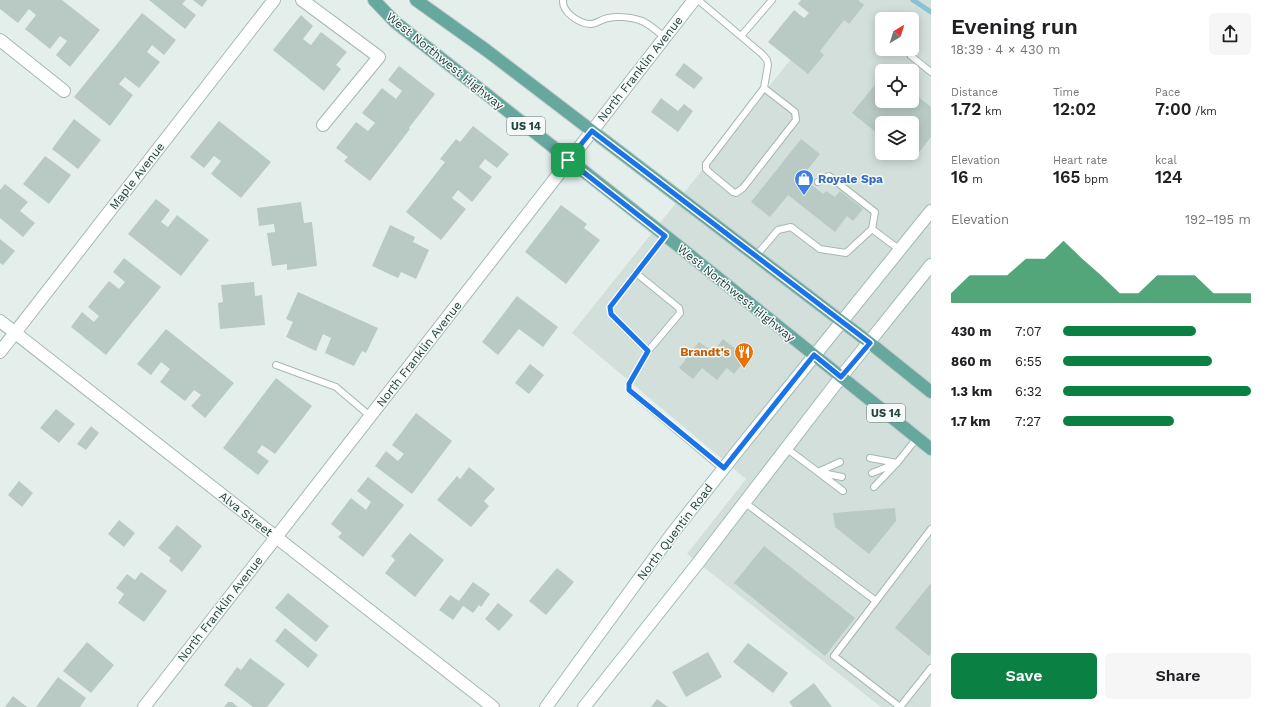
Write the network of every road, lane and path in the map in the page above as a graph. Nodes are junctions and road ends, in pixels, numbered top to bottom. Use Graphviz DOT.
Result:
graph roads {
  1 [pos="274,0"];
  2 [pos="302,0"];
  3 [pos="374,0"];
  4 [pos="416,0"];
  5 [pos="563,0"];
  6 [pos="694,0"];
  7 [pos="698,0"];
  8 [pos="772,0"];
  9 [pos="741,36"];
  10 [pos="665,37"];
  11 [pos="0,40"];
  12 [pos="911,56"];
  13 [pos="931,72"];
  14 [pos="764,88"];
  15 [pos="64,91"];
  16 [pos="323,125"];
  17 [pos="592,131"];
  18 [pos="568,160"];
  19 [pos="818,182"];
  20 [pos="931,211"];
  21 [pos="872,229"];
  22 [pos="665,236"];
  23 [pos="900,250"];
  24 [pos="756,257"];
  25 [pos="931,265"];
  26 [pos="636,273"];
  27 [pos="0,321"];
  28 [pos="842,322"];
  29 [pos="15,333"];
  30 [pos="870,343"];
  31 [pos="648,351"];
  32 [pos="0,352"];
  33 [pos="814,355"];
  34 [pos="276,365"];
  35 [pos="841,377"];
  36 [pos="931,392"];
  37 [pos="370,416"];
  38 [pos="917,438"];
  39 [pos="786,448"];
  40 [pos="931,449"];
  41 [pos="870,458"];
  42 [pos="840,462"];
  43 [pos="897,463"];
  44 [pos="724,468"];
  45 [pos="818,472"];
  46 [pos="872,473"];
  47 [pos="842,477"];
  48 [pos="874,487"];
  49 [pos="843,491"];
  50 [pos="744,502"];
  51 [pos="931,529"];
  52 [pos="276,537"];
  53 [pos="876,601"];
  54 [pos="931,668"];
  55 [pos="144,707"];
  56 [pos="493,707"];
  57 [pos="546,707"];
  58 [pos="584,707"];
  1 -- 29 [label="street, Maple Avenue"];
  2 -- 16 [label="street"];
  3 -- 18 [label="main road, West Northwest Highway / US 14"];
  4 -- 17 [label="main road, US 14"];
  5 -- 10 [label="lane"];
  6 -- 10 [label="street, North Franklin Avenue"];
  7 -- 9 [label="lane"];
  8 -- 9 [label="lane"];
  9 -- 14 [label="lane"];
  10 -- 17 [label="street, North Franklin Avenue"];
  11 -- 15 [label="street"];
  12 -- 13 [label="lane"];
  14 -- 14 [label="lane"];
  17 -- 18 [label="street, North Franklin Avenue"];
  17 -- 24 [label="main road, US 14"];
  18 -- 22 [label="main road, West Northwest Highway / US 14"];
  18 -- 37 [label="street, North Franklin Avenue"];
  19 -- 21 [label="lane"];
  20 -- 23 [label="street, North Quentin Road"];
  21 -- 23 [label="lane"];
  21 -- 24 [label="lane"];
  22 -- 26 [label="lane"];
  22 -- 33 [label="main road, West Northwest Highway / US 14"];
  23 -- 28 [label="street, North Quentin Road"];
  24 -- 28 [label="main road, US 14"];
  25 -- 30 [label="street"];
  26 -- 31 [label="lane"];
  26 -- 31 [label="lane"];
  27 -- 29 [label="street, Alva Street"];
  28 -- 30 [label="main road, US 14"];
  28 -- 33 [label="street, North Quentin Road"];
  29 -- 32 [label="street, Maple Avenue"];
  29 -- 52 [label="street, Alva Street"];
  30 -- 35 [label="street"];
  30 -- 36 [label="main road, US 14"];
  31 -- 44 [label="lane"];
  33 -- 35 [label="main road, West Northwest Highway / US 14"];
  33 -- 44 [label="street, North Quentin Road"];
  34 -- 37 [label="lane"];
  35 -- 38 [label="main road, West Northwest Highway / US 14"];
  35 -- 39 [label="street"];
  37 -- 52 [label="street, North Franklin Avenue"];
  38 -- 40 [label="main road, West Northwest Highway / US 14"];
  38 -- 43 [label="lane"];
  39 -- 45 [label="lane"];
  39 -- 50 [label="street"];
  41 -- 43 [label="lane"];
  42 -- 45 [label="lane"];
  43 -- 46 [label="lane"];
  43 -- 48 [label="lane"];
  44 -- 57 [label="street, North Quentin Road"];
  45 -- 47 [label="lane"];
  45 -- 49 [label="lane"];
  50 -- 53 [label="lane"];
  50 -- 58 [label="street"];
  51 -- 53 [label="lane"];
  52 -- 55 [label="street, North Franklin Avenue"];
  52 -- 56 [label="street, Alva Street"];
  53 -- 54 [label="lane"];
}
